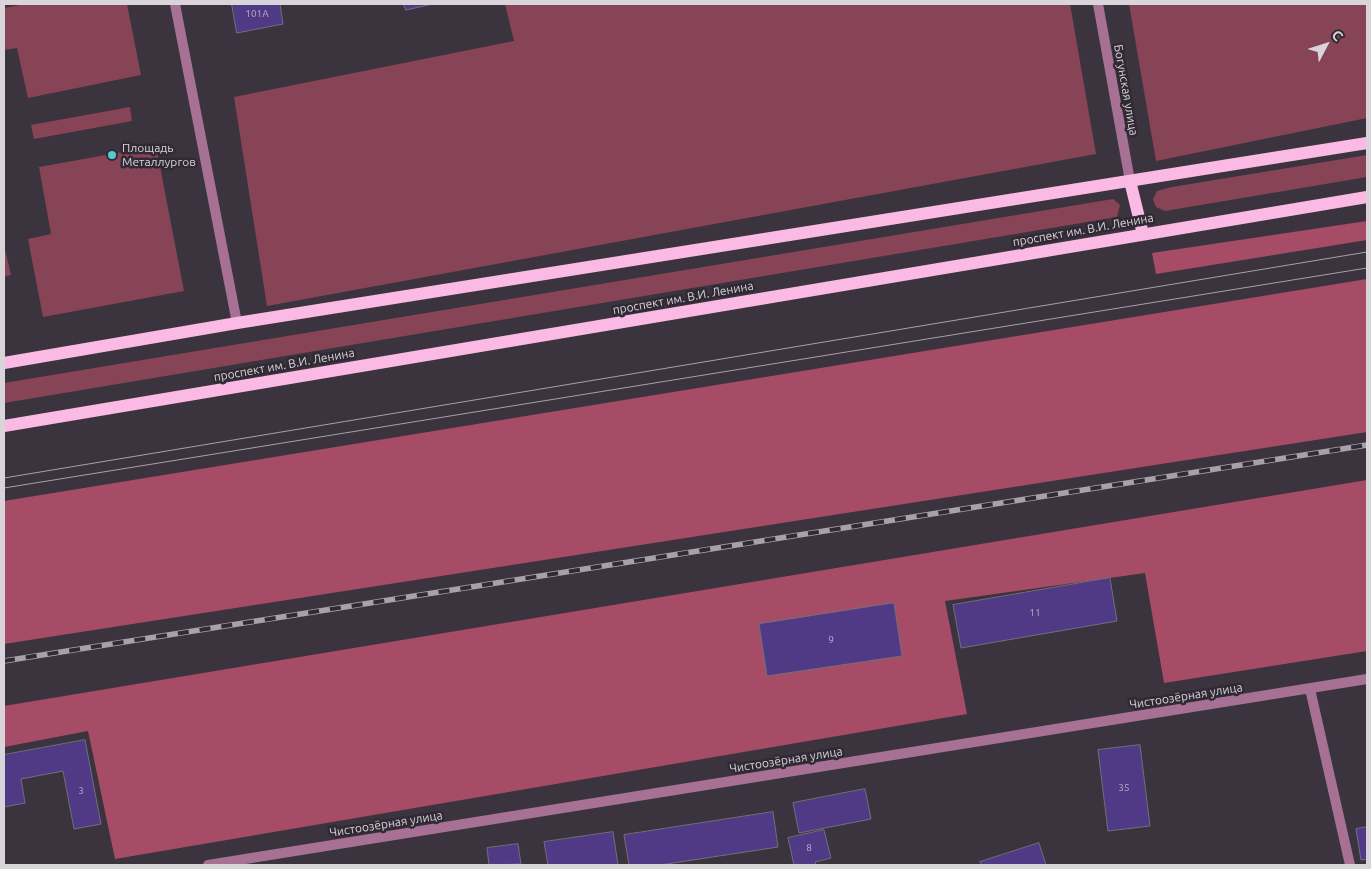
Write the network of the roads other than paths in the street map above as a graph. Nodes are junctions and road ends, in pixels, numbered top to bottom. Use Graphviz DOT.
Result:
graph roads {
  1 [pos="175,4"];
  2 [pos="1098,4"];
  3 [pos="1367,143"];
  4 [pos="1130,181"];
  5 [pos="1367,196"];
  6 [pos="1143,234"];
  7 [pos="237,324"];
  8 [pos="4,363"];
  9 [pos="4,426"];
  10 [pos="1367,679"];
  11 [pos="1310,688"];
  12 [pos="250,862"];
  13 [pos="208,865"];
  14 [pos="1350,865"];
  1 -- 7 [label="street"];
  2 -- 4 [label="street, Богунская улица"];
  3 -- 4 [label="main road"];
  4 -- 6 [label="main road"];
  4 -- 7 [label="main road"];
  5 -- 6 [label="main road, проспект им. В.И. Ленина"];
  6 -- 9 [label="main road, проспект им. В.И. Ленина"];
  7 -- 8 [label="main road"];
  10 -- 11 [label="street, Чистоозёрная улица"];
  11 -- 12 [label="street, Чистоозёрная улица"];
  11 -- 14 [label="street"];
  12 -- 13 [label="street, Чистоозёрная улица"];
}
